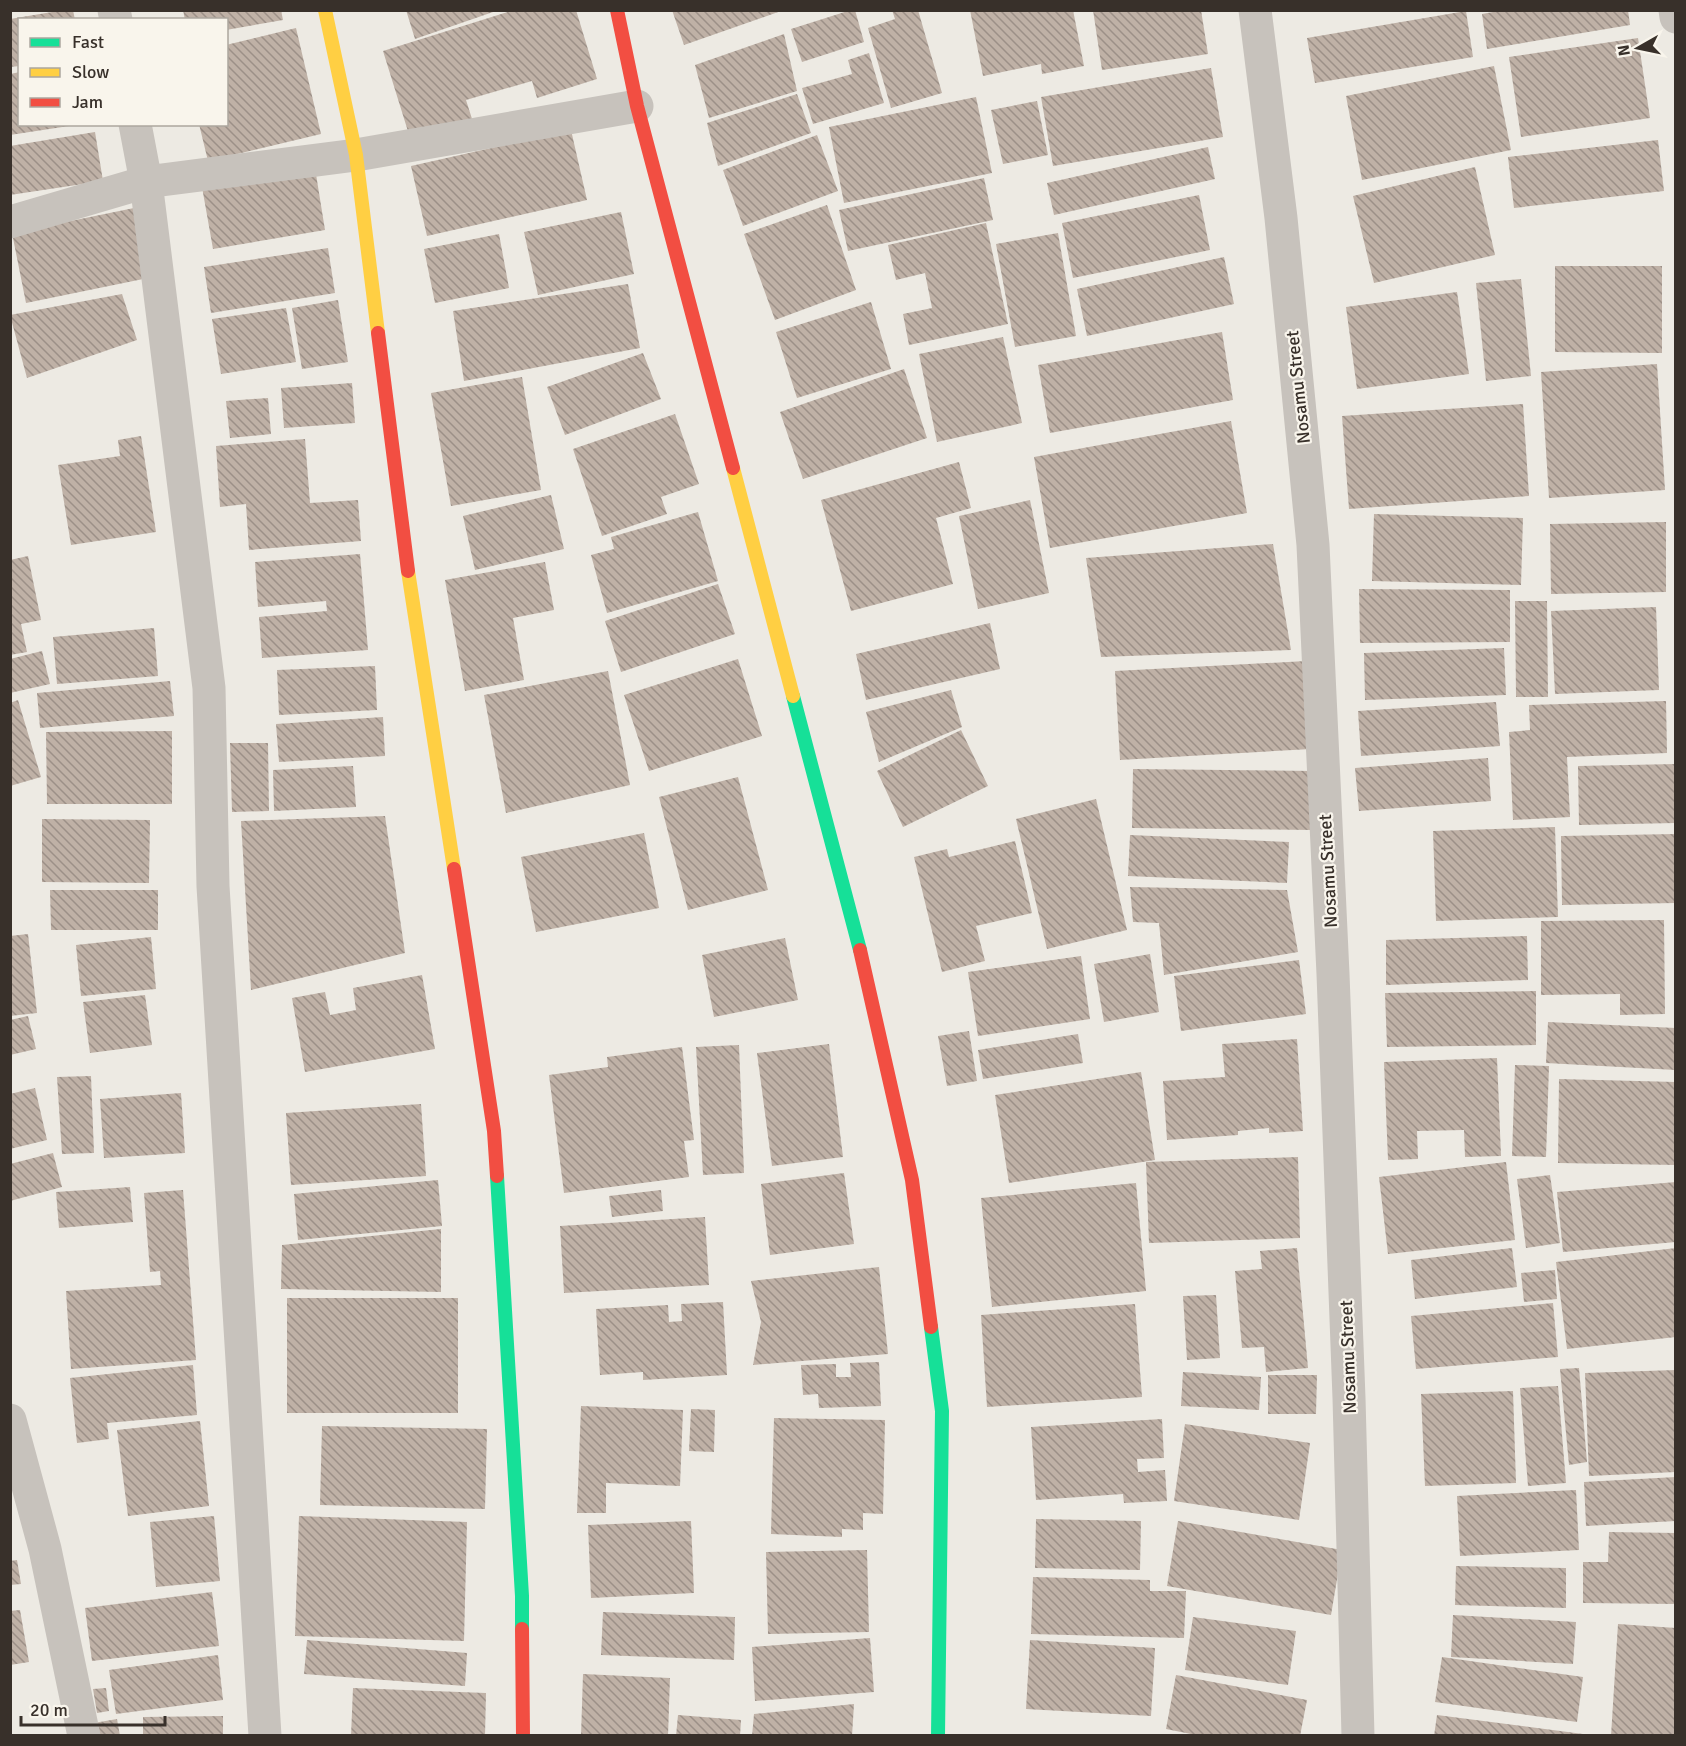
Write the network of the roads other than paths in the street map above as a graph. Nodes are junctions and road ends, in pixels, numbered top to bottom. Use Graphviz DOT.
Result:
graph roads {
  1 [pos="325,10"];
  2 [pos="617,10"];
  3 [pos="1255,10"];
  4 [pos="1675,10"];
  5 [pos="1676,17"];
  6 [pos="638,106"];
  7 [pos="135,126"];
  8 [pos="356,155"];
  9 [pos="146,182"];
  10 [pos="10,222"];
  11 [pos="10,1420"];
  12 [pos="84,1736"];
  13 [pos="265,1736"];
  14 [pos="523,1736"];
  15 [pos="938,1736"];
  16 [pos="1358,1736"];
  1 -- 8 [label="street"];
  2 -- 6 [label="street"];
  3 -- 16 [label="street, Nosamu Street"];
  4 -- 5 [label="street"];
  6 -- 8 [label="street"];
  6 -- 15 [label="street"];
  7 -- 9 [label="street"];
  8 -- 9 [label="street"];
  8 -- 14 [label="street"];
  9 -- 10 [label="street"];
  9 -- 13 [label="street"];
  11 -- 12 [label="street"];
}
